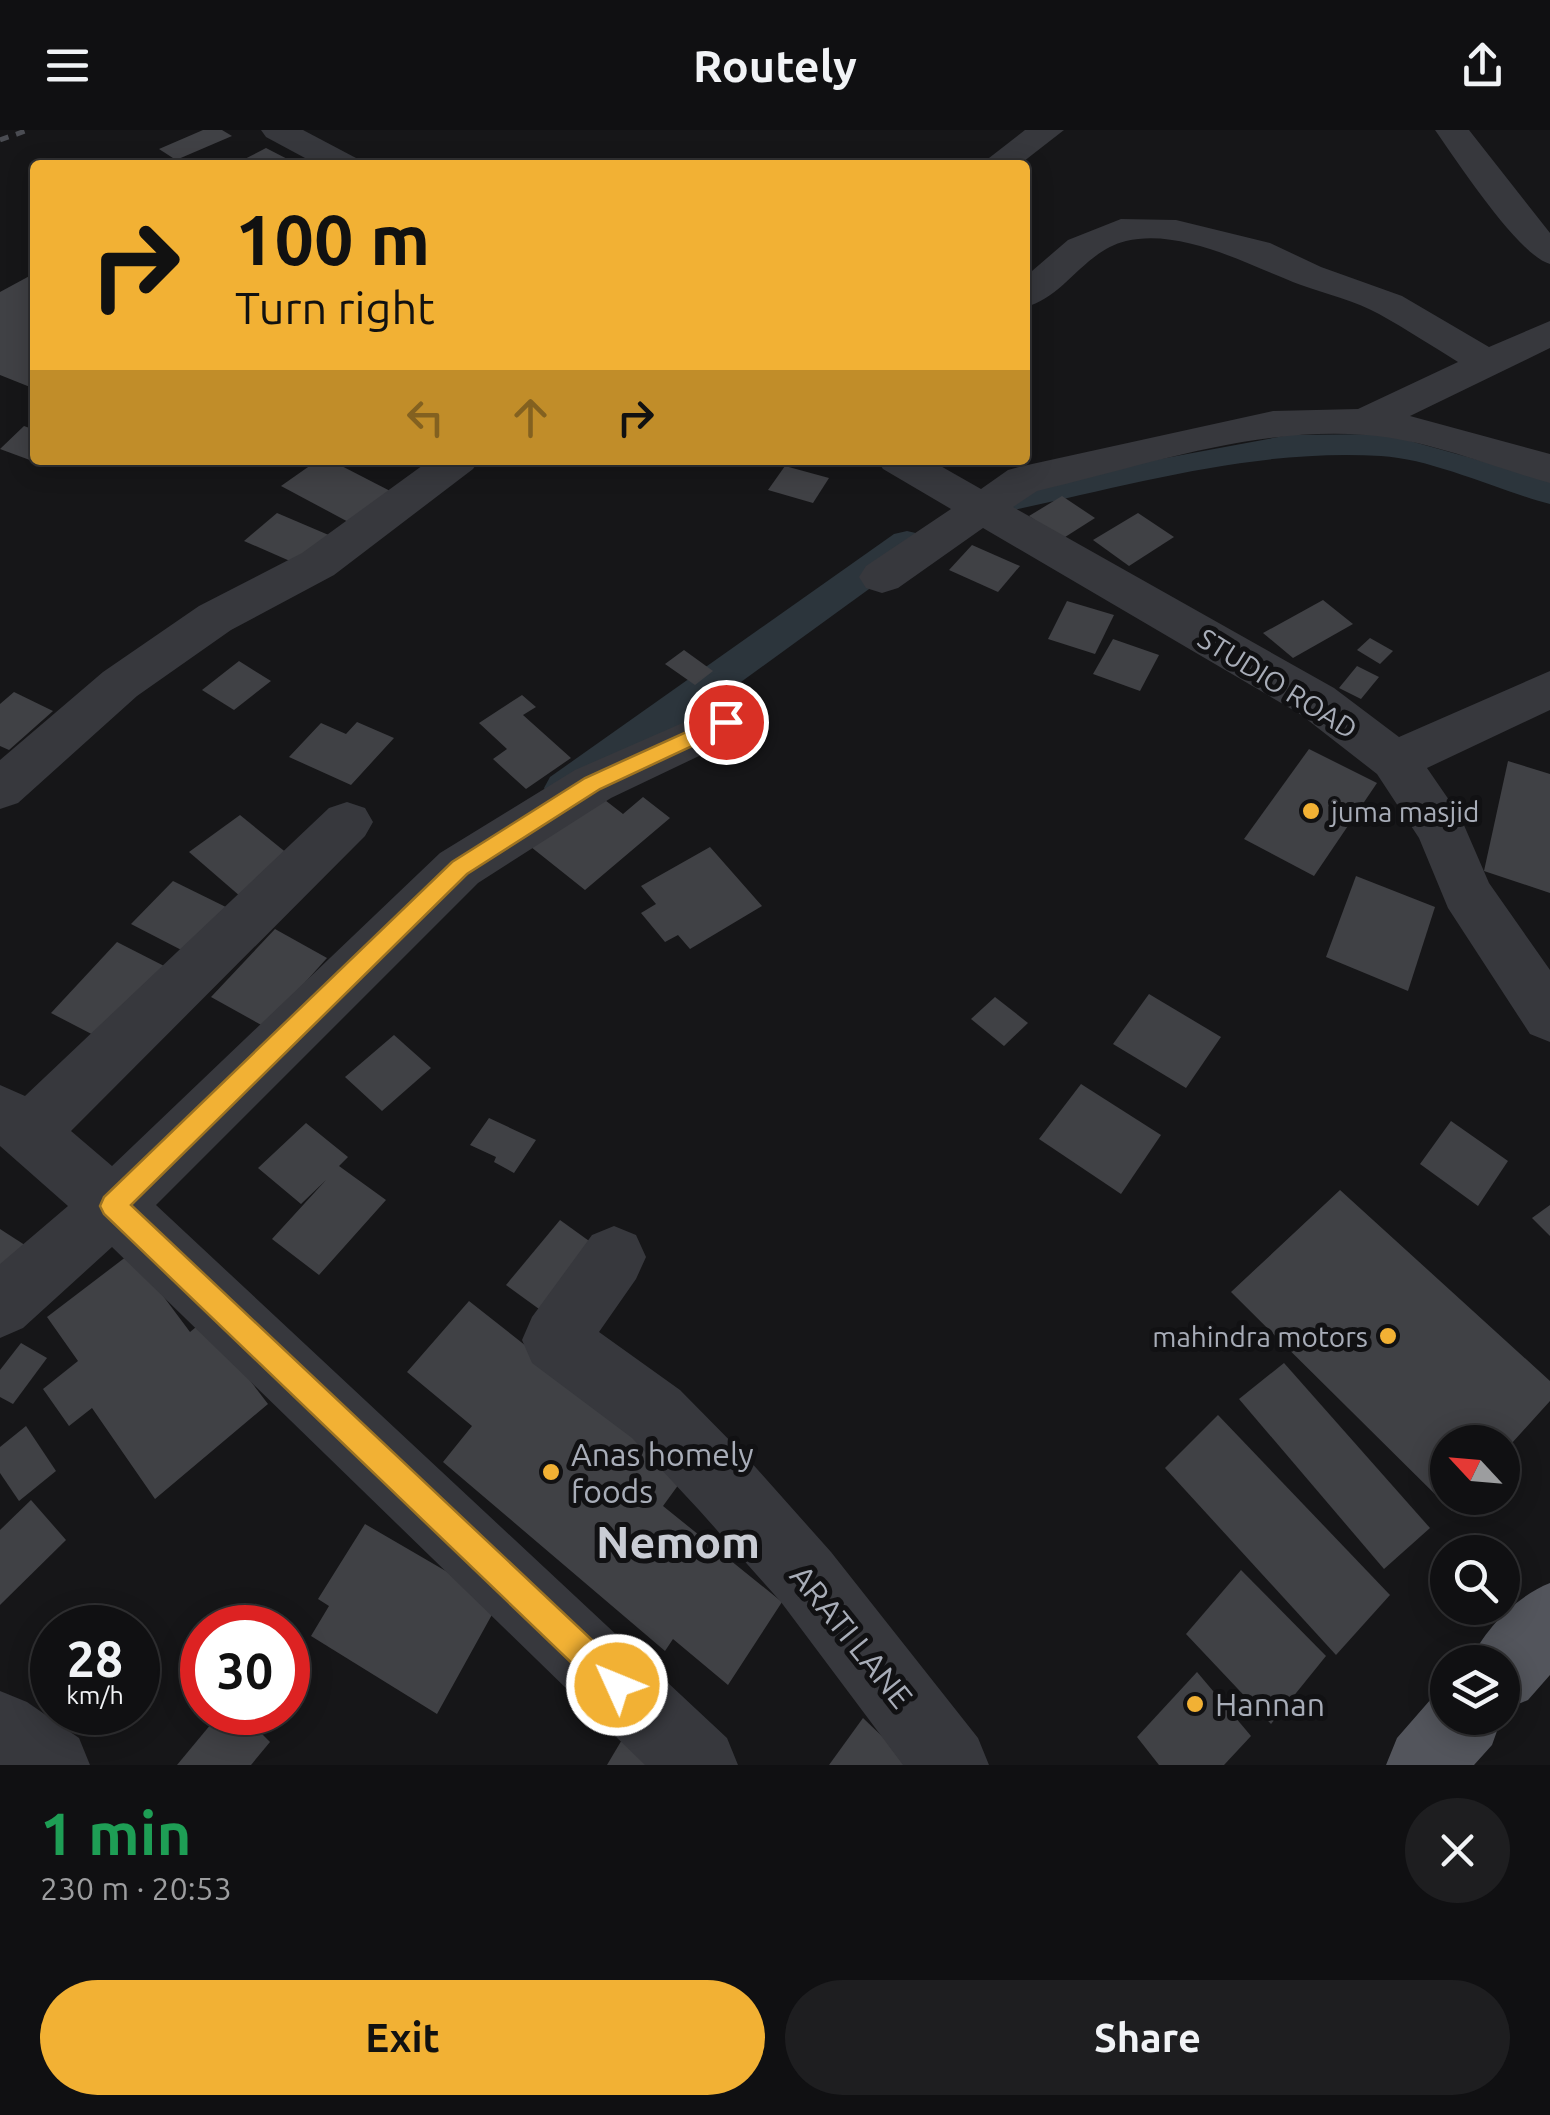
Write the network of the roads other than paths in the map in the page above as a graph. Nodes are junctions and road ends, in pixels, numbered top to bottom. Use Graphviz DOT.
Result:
graph roads {
  1 [pos="278,130"];
  2 [pos="1048,130"];
  3 [pos="1452,130"];
  4 [pos="335,160"];
  5 [pos="1004,160"];
  6 [pos="1550,252"];
  7 [pos="1030,292"];
  8 [pos="1550,333"];
  9 [pos="1486,362"];
  10 [pos="1365,422"];
  11 [pos="451,465"];
  12 [pos="907,465"];
  13 [pos="1550,469"];
  14 [pos="984,507"];
  15 [pos="882,577"];
  16 [pos="1550,690"];
  17 [pos="726,722"];
  18 [pos="1395,761"];
  19 [pos="0,788"];
  20 [pos="346,822"];
  21 [pos="1550,1017"];
  22 [pos="8,1120"];
  23 [pos="113,1206"];
  24 [pos="614,1257"];
  25 [pos="0,1306"];
  26 [pos="1550,1619"];
  27 [pos="1520,1653"];
  28 [pos="0,1728"];
  29 [pos="1450,1735"];
  30 [pos="52,1765"];
  31 [pos="700,1765"];
  32 [pos="951,1765"];
  33 [pos="1424,1765"];
  1 -- 4 [label="street"];
  2 -- 5 [label="street"];
  3 -- 6 [label="street"];
  7 -- 9 [label="street"];
  8 -- 9 [label="street"];
  9 -- 10 [label="street"];
  10 -- 13 [label="street"];
  10 -- 14 [label="street"];
  11 -- 19 [label="street"];
  12 -- 14 [label="street, STUDIO ROAD"];
  14 -- 15 [label="street"];
  14 -- 18 [label="street, STUDIO ROAD"];
  16 -- 18 [label="street"];
  17 -- 23 [label="street"];
  18 -- 21 [label="street, STUDIO ROAD"];
  20 -- 22 [label="street"];
  22 -- 23 [label="street"];
  23 -- 25 [label="street"];
  23 -- 31 [label="street"];
  24 -- 32 [label="street, ARATI LANE"];
  26 -- 27 [label="main road"];
  28 -- 30 [label="street"];
  29 -- 33 [label="main road"];
}
